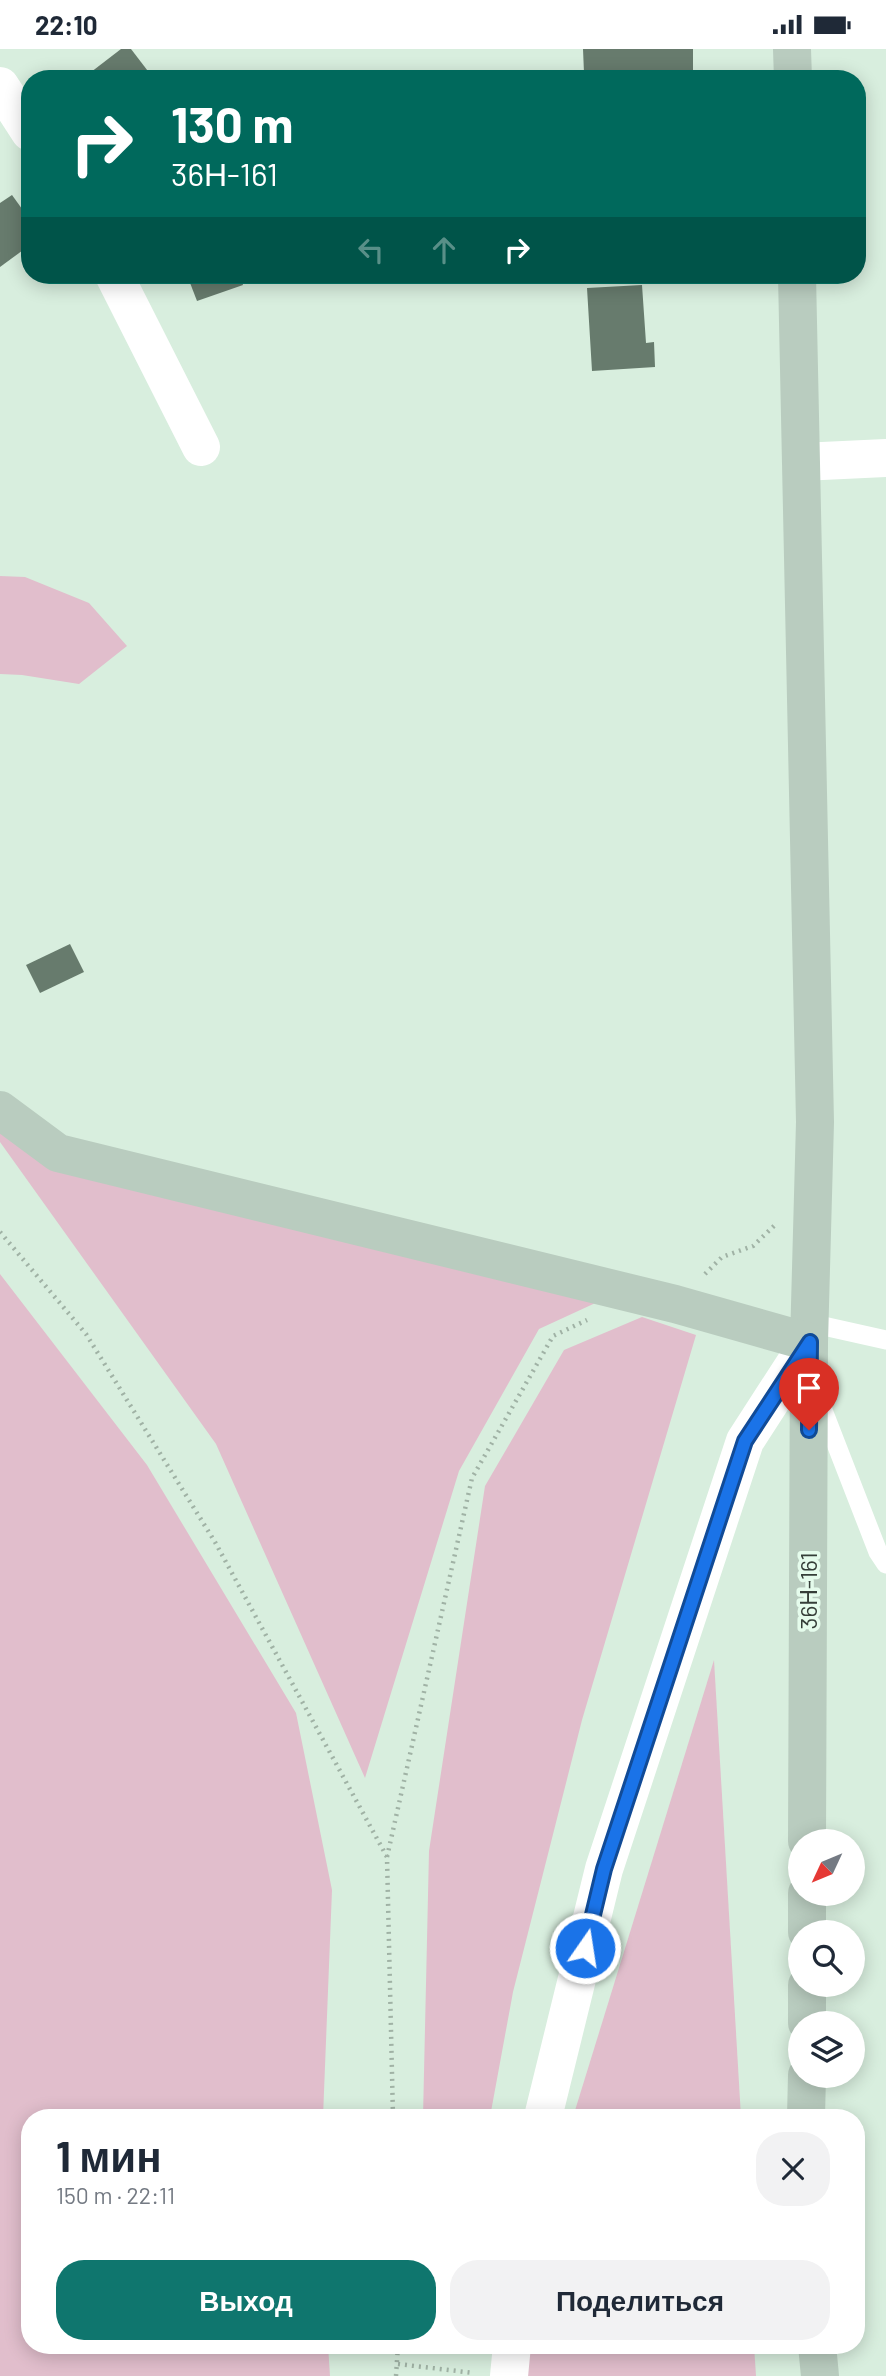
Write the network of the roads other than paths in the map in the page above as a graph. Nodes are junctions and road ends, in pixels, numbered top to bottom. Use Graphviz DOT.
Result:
graph roads {
  1 [pos="792,49"];
  2 [pos="793,70"];
  3 [pos="0,86"];
  4 [pos="21,118"];
  5 [pos="119,284"];
  6 [pos="797,284"];
  7 [pos="201,446"];
  8 [pos="886,458"];
  9 [pos="801,462"];
  10 [pos="0,1109"];
  11 [pos="886,1340"];
  12 [pos="810,1347"];
  13 [pos="886,1564"];
  14 [pos="807,1829"];
  15 [pos="807,2088"];
  16 [pos="545,2109"];
  17 [pos="806,2109"];
  18 [pos="506,2354"];
  19 [pos="818,2354"];
  20 [pos="493,2374"];
  21 [pos="820,2376"];
  1 -- 2 [label="street"];
  3 -- 4 [label="street"];
  5 -- 7 [label="street"];
  6 -- 9 [label="street, 36Н-161"];
  8 -- 9 [label="street"];
  9 -- 12 [label="street, 36Н-161"];
  10 -- 12 [label="street"];
  11 -- 12 [label="lane"];
  12 -- 13 [label="lane"];
  12 -- 14 [label="street, 36Н-161 / 36Н-161"];
  12 -- 16 [label="street"];
  15 -- 17 [label="street"];
  18 -- 20 [label="street"];
  19 -- 21 [label="street"];
}
